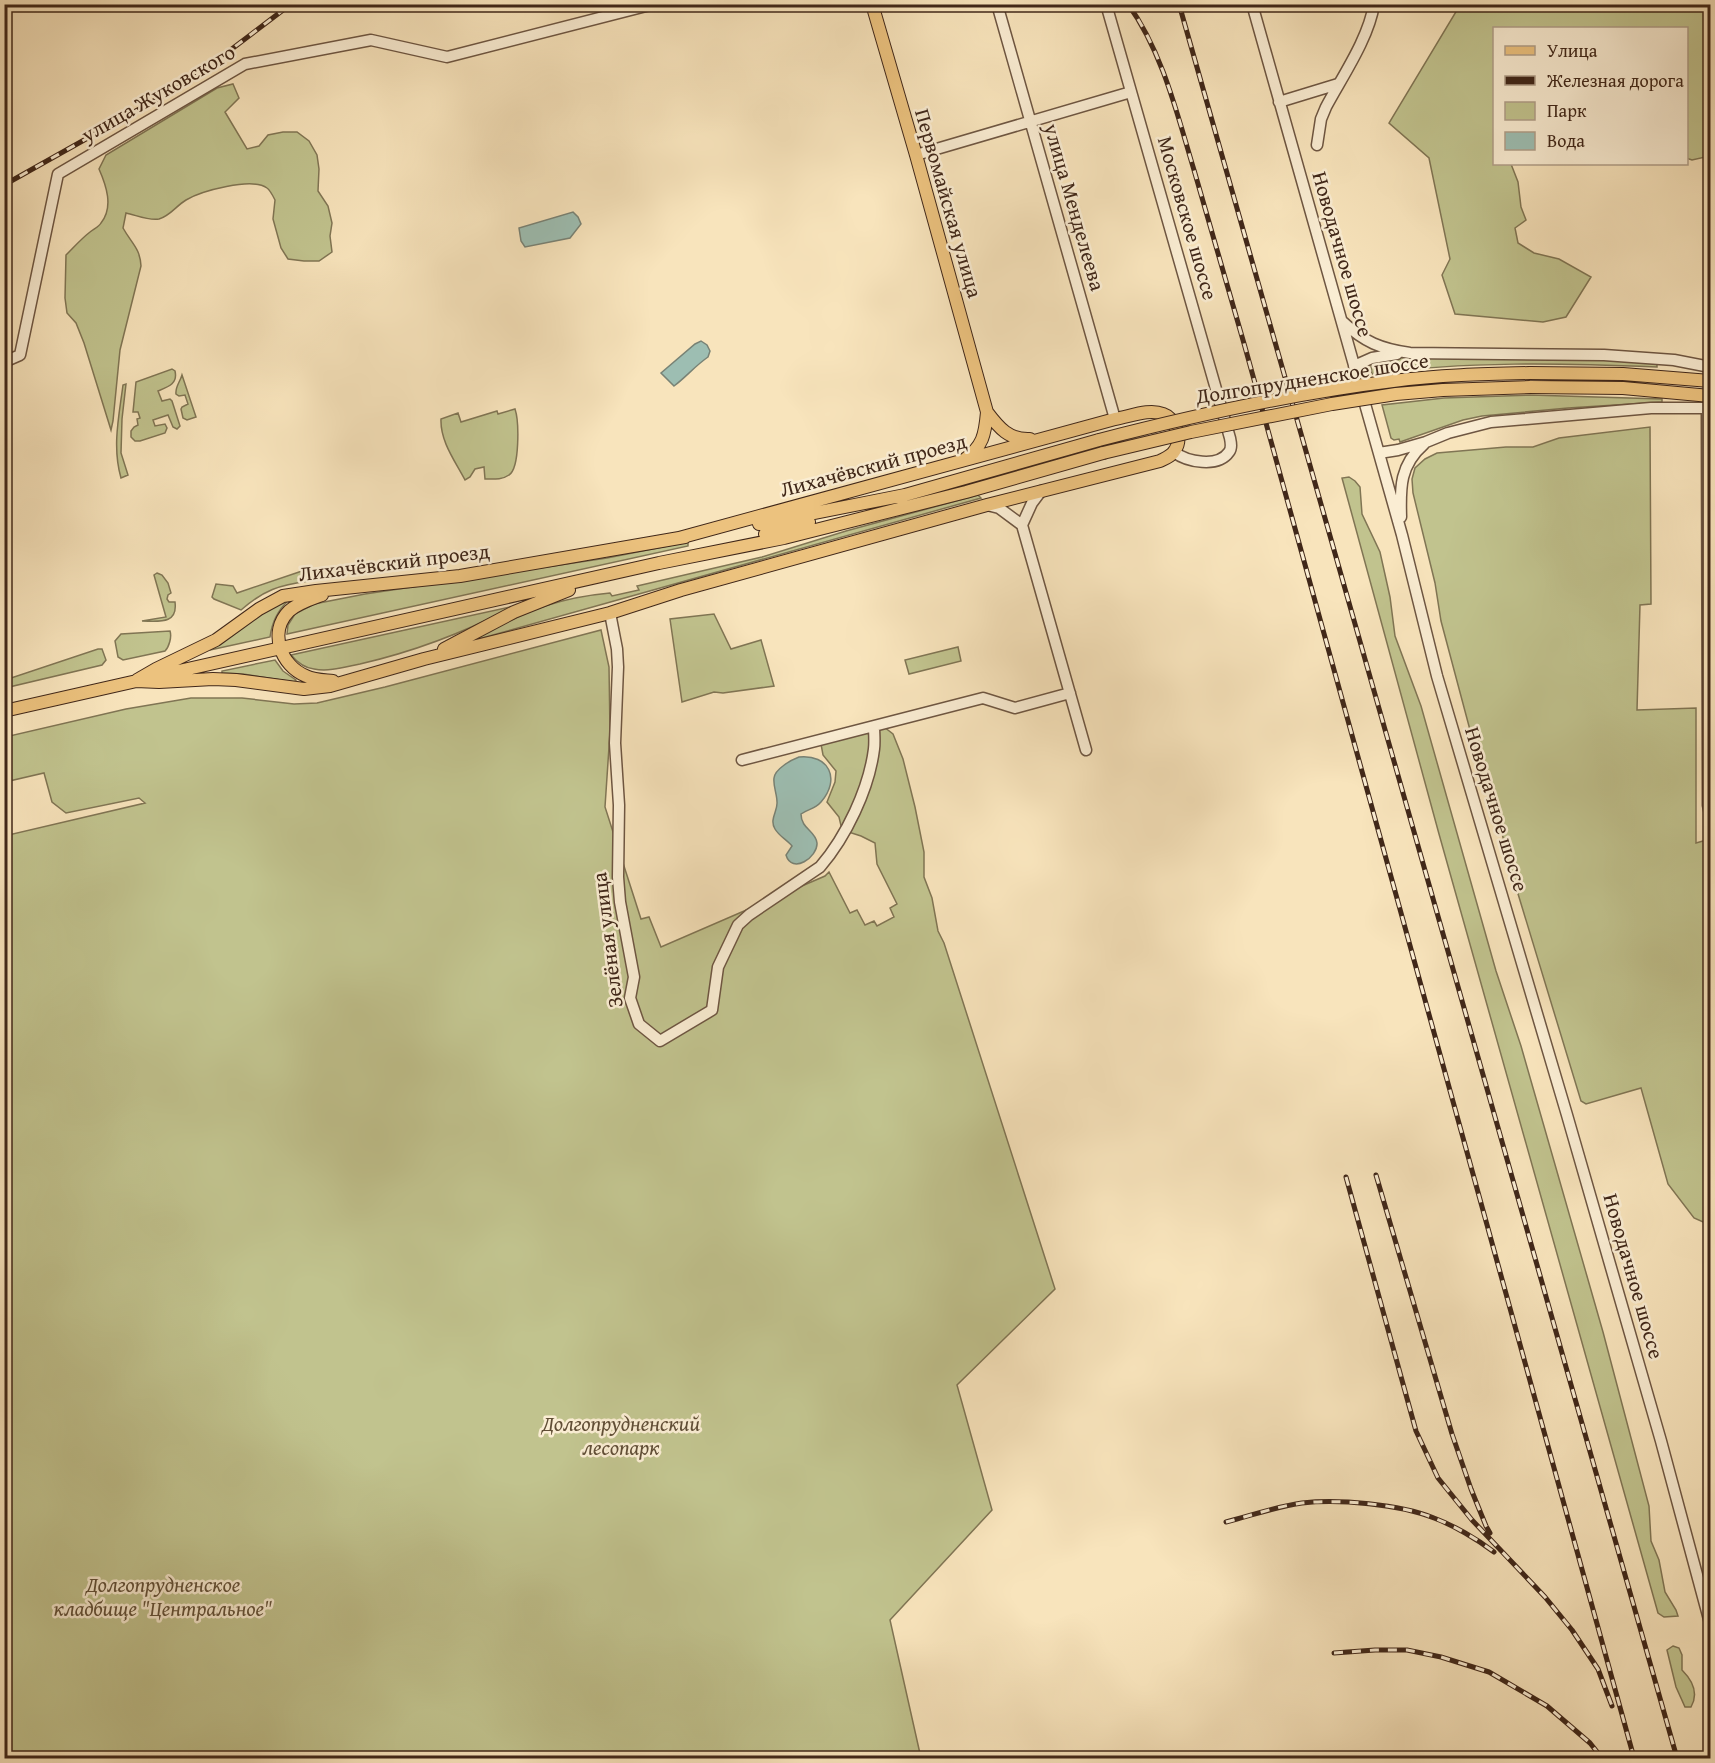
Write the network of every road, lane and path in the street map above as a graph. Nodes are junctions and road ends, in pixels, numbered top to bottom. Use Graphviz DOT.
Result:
graph roads {
  1 [pos="654,4"];
  2 [pos="872,4"];
  3 [pos="997,4"];
  4 [pos="1106,4"];
  5 [pos="1252,4"];
  6 [pos="1374,4"];
  7 [pos="1338,84"];
  8 [pos="1131,92"];
  9 [pos="1280,102"];
  10 [pos="1030,122"];
  11 [pos="1317,145"];
  12 [pos="916,155"];
  13 [pos="1342,322"];
  14 [pos="1410,353"];
  15 [pos="4,362"];
  16 [pos="1354,366"];
  17 [pos="1710,367"];
  18 [pos="1710,381"];
  19 [pos="1709,404"];
  20 [pos="987,412"];
  21 [pos="1115,419"];
  22 [pos="1043,438"];
  23 [pos="1426,442"];
  24 [pos="1174,452"];
  25 [pos="1378,453"];
  26 [pos="960,462"];
  27 [pos="964,486"];
  28 [pos="1041,491"];
  29 [pos="905,495"];
  30 [pos="987,505"];
  31 [pos="1022,525"];
  32 [pos="1402,535"];
  33 [pos="679,538"];
  34 [pos="659,563"];
  35 [pos="600,577"];
  36 [pos="343,588"];
  37 [pos="610,613"];
  38 [pos="280,648"];
  39 [pos="424,659"];
  40 [pos="136,681"];
  41 [pos="344,681"];
  42 [pos="1070,693"];
  43 [pos="4,711"];
  44 [pos="874,726"];
  45 [pos="1086,750"];
  46 [pos="742,760"];
  47 [pos="1710,814"];
  48 [pos="1710,1623"];
  1 -- 15 [label="street, улица Жуковского"];
  2 -- 12 [label="main road, Первомайская улица"];
  3 -- 10 [label="street, улица Менделеева"];
  4 -- 8 [label="street, Московское шоссе"];
  5 -- 9 [label="street, Новодачное шоссе"];
  6 -- 7 [label="street"];
  7 -- 9 [label="street"];
  7 -- 11 [label="street"];
  8 -- 10 [label="street"];
  8 -- 24 [label="street, Московское шоссе"];
  9 -- 13 [label="street, Новодачное шоссе"];
  10 -- 12 [label="street"];
  10 -- 21 [label="street, улица Менделеева"];
  12 -- 20 [label="main road, Первомайская улица"];
  13 -- 14 [label="street"];
  13 -- 16 [label="street, Новодачное шоссе"];
  14 -- 16 [label="street"];
  14 -- 17 [label="street"];
  16 -- 25 [label="street, Новодачное шоссе"];
  18 -- 27 [label="main road, Долгопрудненское шоссе, bridge"];
  19 -- 23 [label="street"];
  19 -- 27 [label="main road, Долгопрудненское шоссе, bridge"];
  19 -- 47 [label="street"];
  20 -- 22 [label="main road"];
  20 -- 26 [label="main road"];
  21 -- 22 [label="main road, Долгопрудненское шоссе"];
  21 -- 24 [label="main road, Долгопрудненское шоссе"];
  22 -- 26 [label="main road, Лихачёвский проезд"];
  23 -- 25 [label="street"];
  23 -- 32 [label="street"];
  24 -- 28 [label="main road"];
  25 -- 32 [label="street, Новодачное шоссе"];
  26 -- 33 [label="main road, Лихачёвский проезд"];
  27 -- 29 [label="main road, Лихачёвский проезд"];
  27 -- 34 [label="main road, Лихачёвский проезд"];
  28 -- 30 [label="main road"];
  28 -- 31 [label="street"];
  29 -- 33 [label="main road, Лихачёвский проезд"];
  29 -- 34 [label="main road, Лихачёвский проезд"];
  30 -- 31 [label="street"];
  30 -- 37 [label="main road"];
  31 -- 42 [label="street"];
  32 -- 48 [label="street, Новодачное шоссе"];
  33 -- 36 [label="main road, Лихачёвский проезд"];
  34 -- 35 [label="main road, Лихачёвский проезд"];
  35 -- 38 [label="main road, Лихачёвский проезд"];
  35 -- 39 [label="main road"];
  36 -- 38 [label="main road"];
  36 -- 40 [label="main road, Лихачёвский проезд"];
  37 -- 39 [label="main road"];
  37 -- 44 [label="street, Зелёная улица"];
  38 -- 40 [label="main road, Лихачёвский проезд"];
  38 -- 41 [label="main road"];
  39 -- 41 [label="main road, Лихачёвский проезд"];
  40 -- 41 [label="main road, Лихачёвский проезд"];
  40 -- 43 [label="main road, Лихачёвский проезд"];
  42 -- 44 [label="street"];
  42 -- 45 [label="street"];
  44 -- 46 [label="street"];
}
